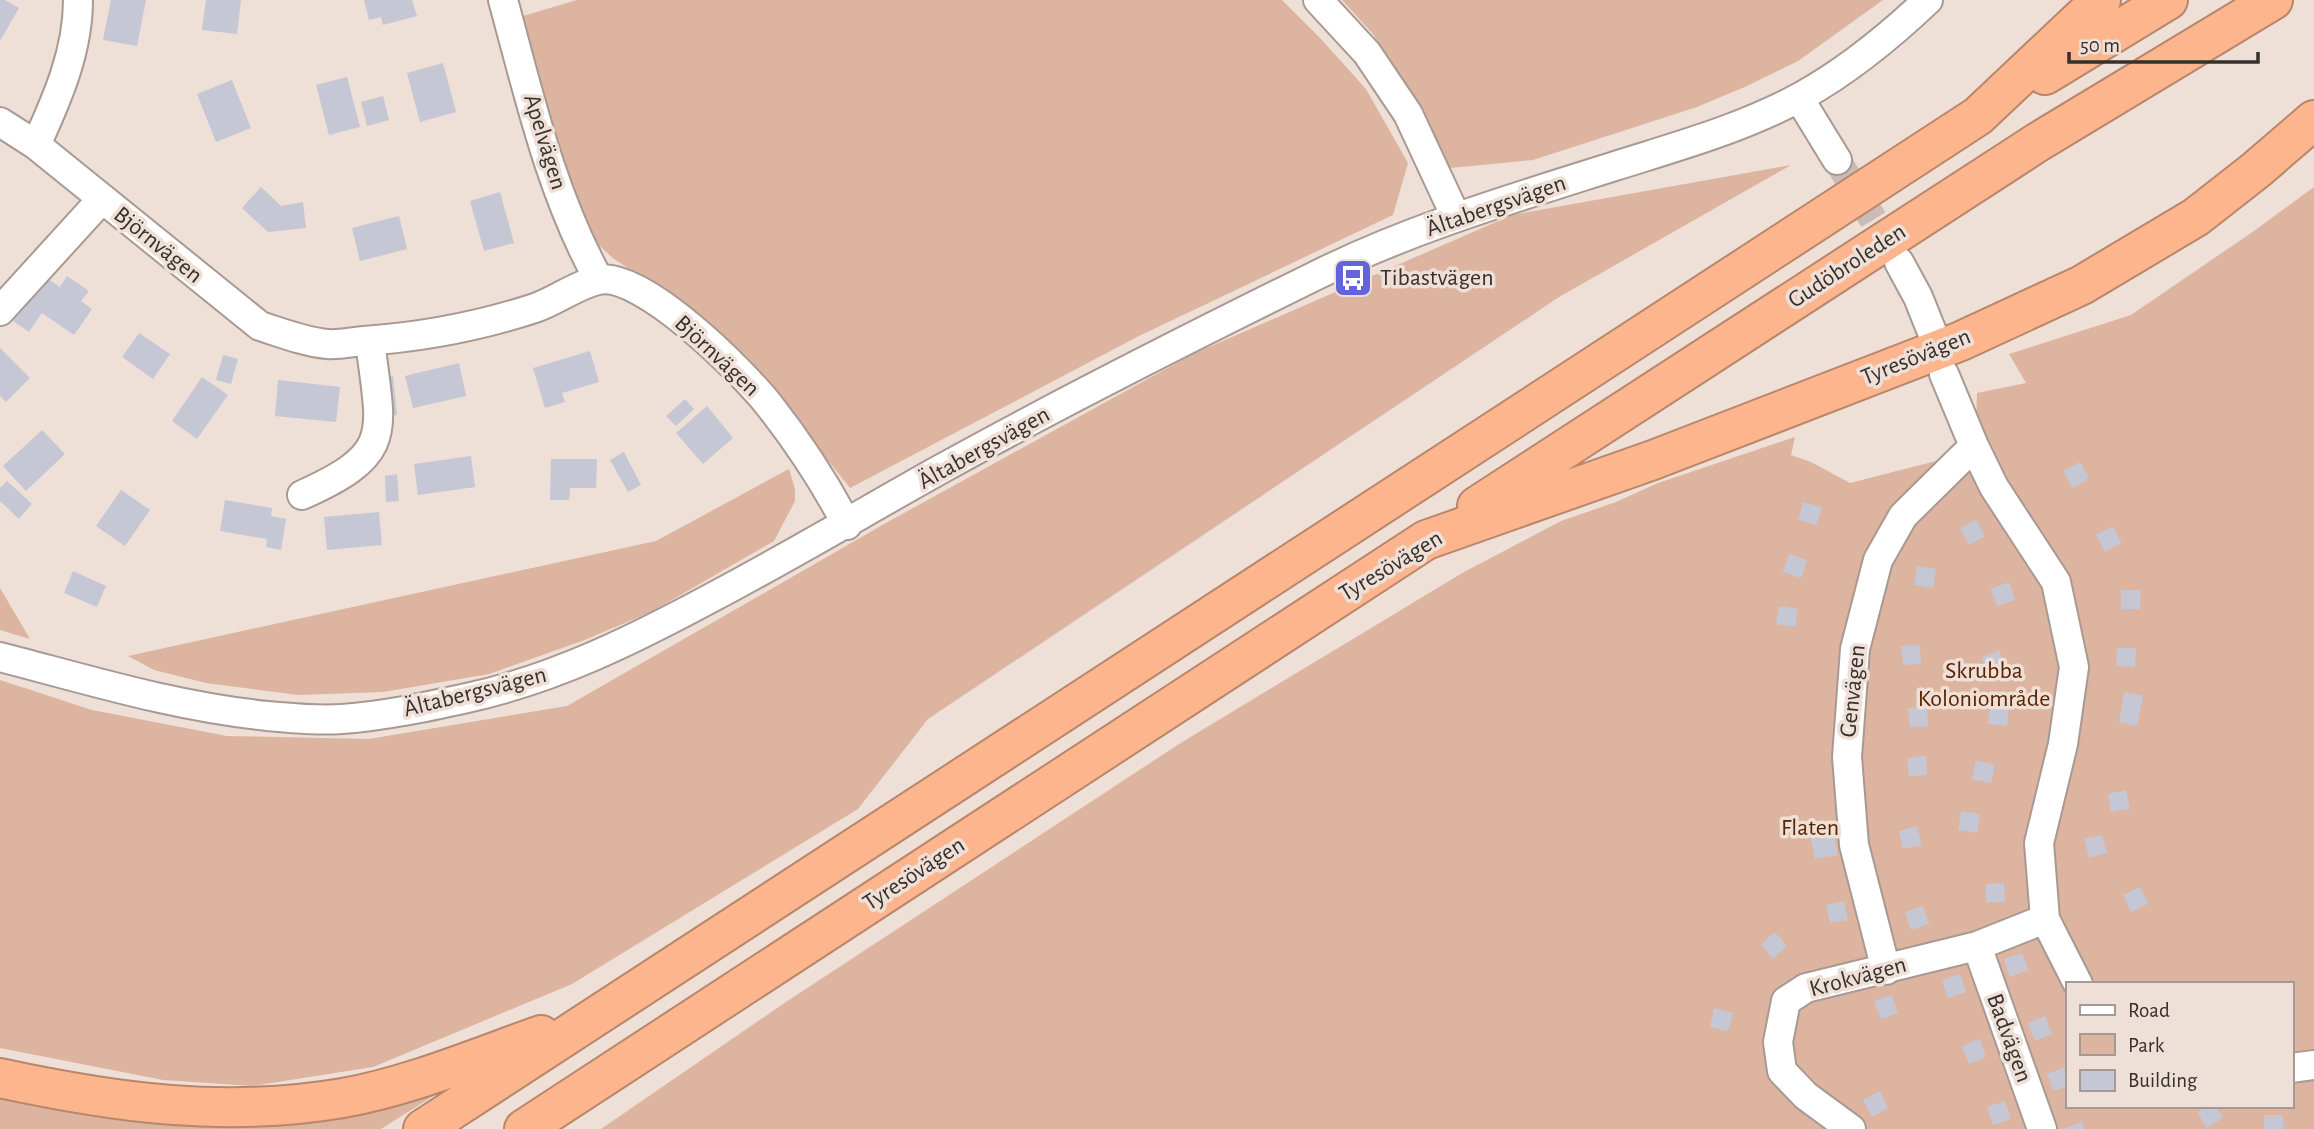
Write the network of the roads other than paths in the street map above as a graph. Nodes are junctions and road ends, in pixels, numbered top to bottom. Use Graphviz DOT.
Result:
graph roads {
  1 [pos="78,0"];
  2 [pos="503,0"];
  3 [pos="1318,0"];
  4 [pos="1928,0"];
  5 [pos="2101,0"];
  6 [pos="2168,0"];
  7 [pos="2273,0"];
  8 [pos="1799,97"];
  9 [pos="1978,116"];
  10 [pos="2314,120"];
  11 [pos="0,122"];
  12 [pos="36,145"];
  13 [pos="1837,160"];
  14 [pos="102,199"];
  15 [pos="1455,217"];
  16 [pos="1899,262"];
  17 [pos="599,280"];
  18 [pos="0,311"];
  19 [pos="1932,332"];
  20 [pos="370,341"];
  21 [pos="1944,374"];
  22 [pos="1974,446"];
  23 [pos="302,495"];
  24 [pos="847,525"];
  25 [pos="1426,540"];
  26 [pos="0,657"];
  27 [pos="2045,919"];
  28 [pos="1976,946"];
  29 [pos="1886,970"];
  30 [pos="2077,982"];
  31 [pos="599,1015"];
  32 [pos="2314,1065"];
  33 [pos="2293,1068"];
  34 [pos="0,1078"];
  35 [pos="424,1129"];
  36 [pos="524,1129"];
  37 [pos="1851,1129"];
  38 [pos="2042,1129"];
  1 -- 12 [label="street"];
  2 -- 17 [label="street, Apelvägen"];
  3 -- 15 [label="street"];
  4 -- 8 [label="street, Ältabergsvägen"];
  5 -- 9 [label="highway"];
  6 -- 9 [label="highway"];
  7 -- 25 [label="highway, Gudöbroleden"];
  8 -- 13 [label="street"];
  8 -- 15 [label="street, Ältabergsvägen"];
  9 -- 31 [label="highway"];
  10 -- 25 [label="highway, Tyresövägen"];
  11 -- 12 [label="street, Björnvägen"];
  12 -- 14 [label="street, Björnvägen"];
  14 -- 18 [label="street"];
  14 -- 20 [label="street, Björnvägen"];
  15 -- 24 [label="street, Ältabergsvägen"];
  16 -- 19 [label="street"];
  17 -- 20 [label="street, Björnvägen"];
  17 -- 24 [label="street, Björnvägen"];
  20 -- 23 [label="street"];
  21 -- 22 [label="street"];
  22 -- 27 [label="street"];
  22 -- 29 [label="street, Genvägen"];
  24 -- 26 [label="street, Ältabergsvägen"];
  25 -- 36 [label="highway, Tyresövägen"];
  27 -- 28 [label="street, Krokvägen"];
  27 -- 30 [label="street"];
  28 -- 29 [label="street, Krokvägen"];
  28 -- 38 [label="street, Badvägen"];
  29 -- 37 [label="street, Krokvägen"];
  31 -- 34 [label="highway"];
  31 -- 35 [label="highway"];
  32 -- 33 [label="street"];
}
